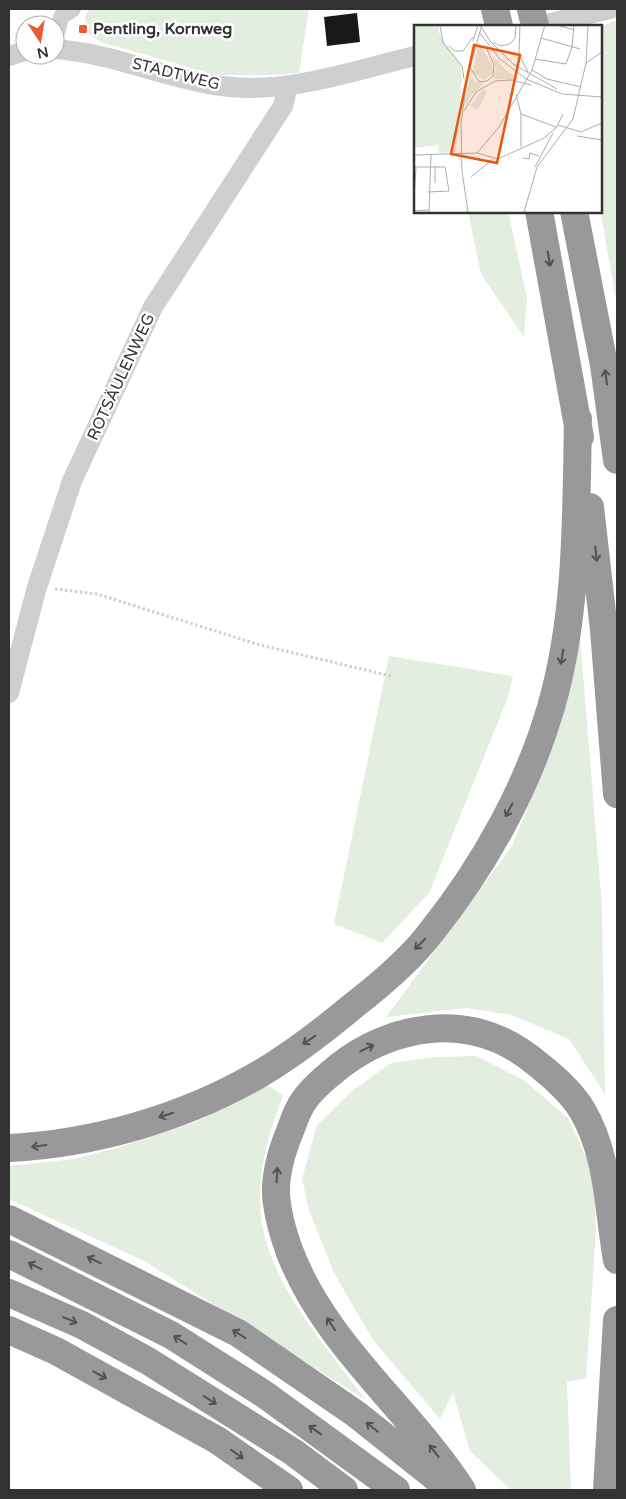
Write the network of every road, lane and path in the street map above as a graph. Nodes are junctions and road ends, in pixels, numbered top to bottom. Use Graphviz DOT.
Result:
graph roads {
  1 [pos="495,9"];
  2 [pos="531,9"];
  3 [pos="606,10"];
  4 [pos="498,25"];
  5 [pos="536,25"];
  6 [pos="540,25"];
  7 [pos="65,50"];
  8 [pos="414,56"];
  9 [pos="288,86"];
  10 [pos="539,212"];
  11 [pos="574,212"];
  12 [pos="578,418"];
  13 [pos="617,460"];
  14 [pos="37,587"];
  15 [pos="391,676"];
  16 [pos="9,693"];
  17 [pos="617,794"];
  18 [pos="9,1148"];
  19 [pos="9,1219"];
  20 [pos="9,1254"];
  21 [pos="617,1260"];
  22 [pos="9,1293"];
  23 [pos="617,1320"];
  24 [pos="9,1330"];
  25 [pos="289,1490"];
  26 [pos="344,1490"];
  27 [pos="396,1490"];
  28 [pos="451,1490"];
  29 [pos="462,1490"];
  30 [pos="607,1490"];
  1 -- 4 [label="highway"];
  2 -- 5 [label="highway"];
  3 -- 6 [label="street"];
  7 -- 9 [label="street, STADTWEG"];
  8 -- 9 [label="street, STADTWEG"];
  9 -- 14 [label="street, ROTSÄULENWEG"];
  10 -- 12 [label="highway, one-way"];
  13 -- 11 [label="highway, one-way"];
  12 -- 17 [label="highway, one-way"];
  12 -- 18 [label="highway, one-way"];
  14 -- 15 [label="path"];
  14 -- 16 [label="street, ROTSÄULENWEG"];
  28 -- 19 [label="highway, one-way"];
  27 -- 20 [label="highway, one-way"];
  29 -- 21 [label="highway, one-way"];
  22 -- 26 [label="highway, one-way"];
  23 -- 30 [label="highway"];
  24 -- 25 [label="highway, one-way"];
}
